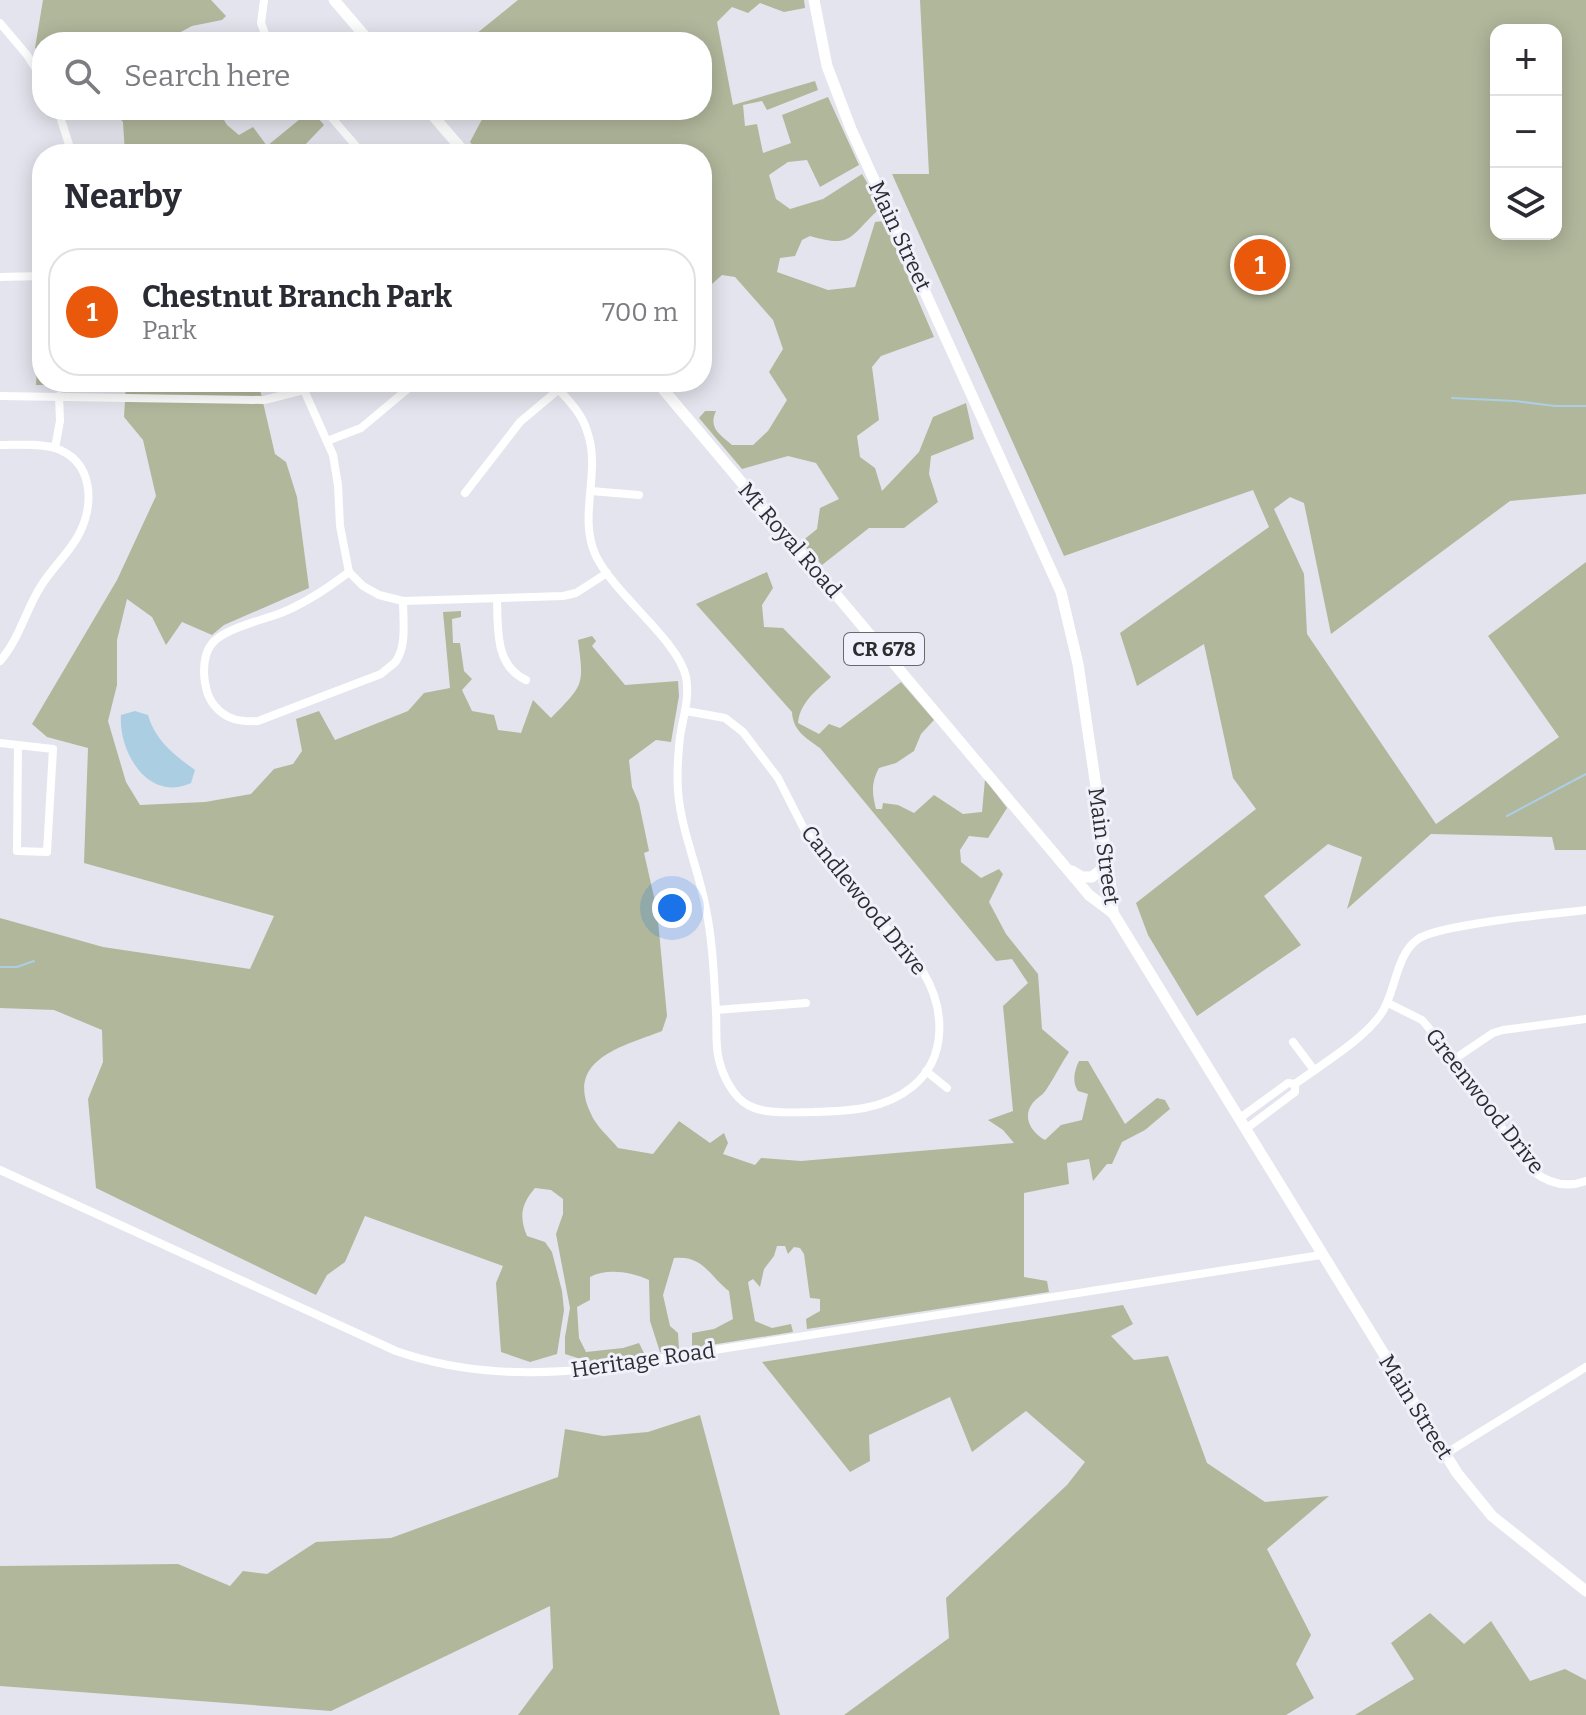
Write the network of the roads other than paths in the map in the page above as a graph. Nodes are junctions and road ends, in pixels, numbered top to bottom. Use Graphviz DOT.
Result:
graph roads {
  1 [pos="264,0"];
  2 [pos="334,0"];
  3 [pos="814,0"];
  4 [pos="0,23"];
  5 [pos="264,32"];
  6 [pos="361,32"];
  7 [pos="32,63"];
  8 [pos="61,120"];
  9 [pos="334,120"];
  10 [pos="437,120"];
  11 [pos="69,144"];
  12 [pos="354,144"];
  13 [pos="457,144"];
  14 [pos="32,276"];
  15 [pos="0,277"];
  16 [pos="297,392"];
  17 [pos="305,392"];
  18 [pos="404,392"];
  19 [pos="549,392"];
  20 [pos="560,392"];
  21 [pos="665,392"];
  22 [pos="0,396"];
  23 [pos="59,396"];
  24 [pos="327,441"];
  25 [pos="0,445"];
  26 [pos="55,448"];
  27 [pos="591,491"];
  28 [pos="465,493"];
  29 [pos="639,495"];
  30 [pos="349,572"];
  31 [pos="607,573"];
  32 [pos="497,600"];
  33 [pos="403,601"];
  34 [pos="0,661"];
  35 [pos="526,680"];
  36 [pos="686,711"];
  37 [pos="0,743"];
  38 [pos="18,745"];
  39 [pos="1104,837"];
  40 [pos="1065,866"];
  41 [pos="1586,910"];
  42 [pos="1113,913"];
  43 [pos="806,1003"];
  44 [pos="1388,1003"];
  45 [pos="716,1010"];
  46 [pos="1586,1019"];
  47 [pos="1293,1042"];
  48 [pos="1453,1060"];
  49 [pos="1314,1070"];
  50 [pos="926,1071"];
  51 [pos="947,1088"];
  52 [pos="1244,1123"];
  53 [pos="0,1170"];
  54 [pos="1586,1181"];
  55 [pos="1321,1255"];
  56 [pos="1586,1367"];
  57 [pos="1445,1454"];
  58 [pos="1586,1591"];
  1 -- 5 [label="street"];
  2 -- 6 [label="main road"];
  3 -- 39 [label="main road, Main Street"];
  4 -- 7 [label="street"];
  8 -- 11 [label="street"];
  9 -- 12 [label="street"];
  10 -- 13 [label="main road"];
  14 -- 15 [label="street"];
  16 -- 23 [label="street"];
  17 -- 24 [label="street"];
  18 -- 24 [label="street"];
  19 -- 28 [label="street"];
  20 -- 27 [label="street"];
  21 -- 40 [label="main road, Mt Royal Road / CR 678"];
  22 -- 23 [label="street"];
  23 -- 26 [label="street"];
  24 -- 30 [label="street"];
  25 -- 26 [label="street"];
  26 -- 34 [label="street"];
  27 -- 29 [label="street"];
  27 -- 31 [label="street"];
  30 -- 33 [label="street"];
  30 -- 33 [label="street"];
  31 -- 32 [label="street"];
  31 -- 36 [label="street"];
  32 -- 33 [label="street"];
  32 -- 35 [label="street"];
  36 -- 45 [label="street"];
  36 -- 50 [label="street, Candlewood Drive"];
  37 -- 38 [label="street"];
  38 -- 38 [label="street"];
  39 -- 40 [label="main road"];
  39 -- 42 [label="main road, Main Street"];
  40 -- 42 [label="main road, Mt Royal Road / CR 678"];
  41 -- 44 [label="street"];
  42 -- 52 [label="main road, Main Street"];
  43 -- 45 [label="street"];
  44 -- 48 [label="street, Greenwood Drive"];
  44 -- 49 [label="street"];
  45 -- 50 [label="street"];
  46 -- 48 [label="street"];
  47 -- 49 [label="street"];
  48 -- 54 [label="street, Greenwood Drive"];
  49 -- 52 [label="street"];
  50 -- 51 [label="street"];
  52 -- 55 [label="main road, Main Street"];
  53 -- 55 [label="street, Heritage Road"];
  55 -- 57 [label="main road, Main Street"];
  56 -- 57 [label="street"];
  57 -- 58 [label="main road, Main Street"];
}
